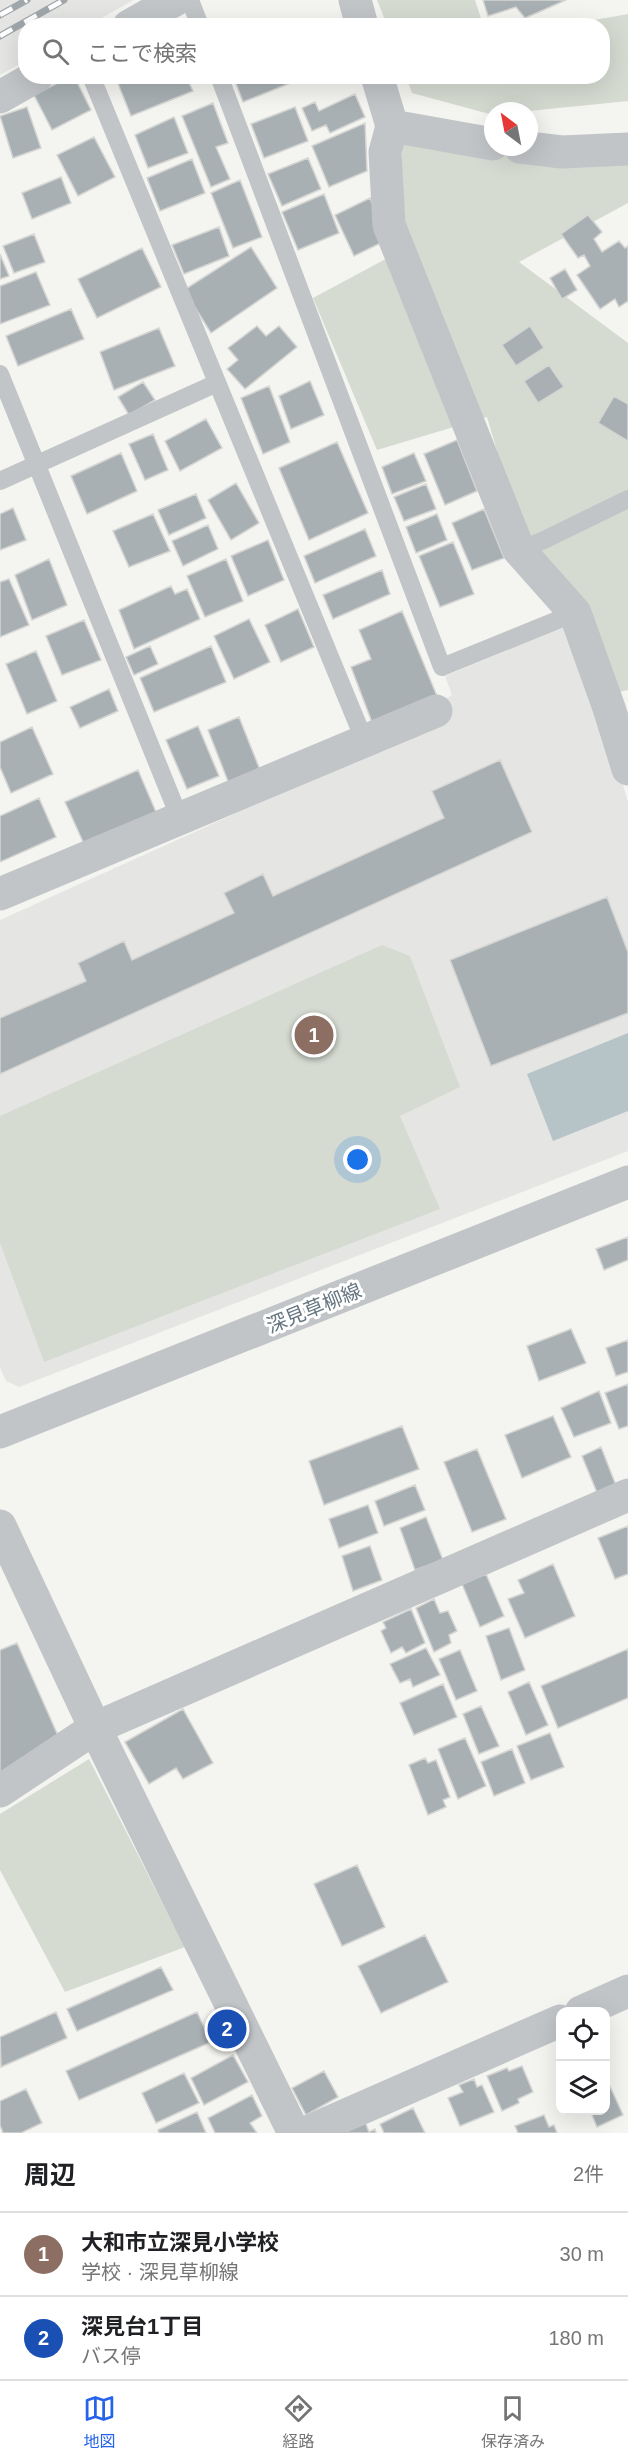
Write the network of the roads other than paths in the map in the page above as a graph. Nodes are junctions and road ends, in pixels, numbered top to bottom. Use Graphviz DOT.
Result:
graph roads {
  1 [pos="175,0"];
  2 [pos="190,0"];
  3 [pos="355,0"];
  4 [pos="143,18"];
  5 [pos="197,18"];
  6 [pos="360,18"];
  7 [pos="23,84"];
  8 [pos="94,84"];
  9 [pos="222,84"];
  10 [pos="379,84"];
  11 [pos="0,97"];
  12 [pos="392,126"];
  13 [pos="484,142"];
  14 [pos="628,148"];
  15 [pos="538,149"];
  16 [pos="0,374"];
  17 [pos="217,382"];
  18 [pos="37,464"];
  19 [pos="0,481"];
  20 [pos="628,499"];
  21 [pos="519,550"];
  22 [pos="575,613"];
  23 [pos="436,711"];
  24 [pos="364,742"];
  25 [pos="628,770"];
  26 [pos="180,819"];
  27 [pos="0,894"];
  28 [pos="628,1182"];
  29 [pos="0,1431"];
  30 [pos="628,1495"];
  31 [pos="0,1526"];
  32 [pos="95,1728"];
  33 [pos="0,1791"];
  34 [pos="628,1991"];
  35 [pos="592,2007"];
  36 [pos="556,2023"];
  37 [pos="294,2133"];
  38 [pos="305,2133"];
  1 -- 4 [label="street"];
  2 -- 5 [label="lane"];
  3 -- 6 [label="street"];
  7 -- 11 [label="street"];
  8 -- 17 [label="lane"];
  9 -- 22 [label="lane"];
  10 -- 12 [label="street"];
  12 -- 13 [label="street"];
  12 -- 21 [label="street"];
  14 -- 15 [label="street"];
  16 -- 18 [label="lane"];
  17 -- 18 [label="lane"];
  17 -- 24 [label="lane"];
  18 -- 19 [label="lane"];
  18 -- 26 [label="lane"];
  20 -- 21 [label="lane"];
  21 -- 22 [label="street"];
  22 -- 25 [label="street"];
  23 -- 24 [label="street"];
  24 -- 26 [label="street"];
  26 -- 27 [label="street"];
  28 -- 29 [label="street, 深見草柳線"];
  30 -- 32 [label="street"];
  31 -- 32 [label="street"];
  32 -- 33 [label="street"];
  32 -- 37 [label="street"];
  34 -- 35 [label="street"];
  36 -- 38 [label="street"];
}
